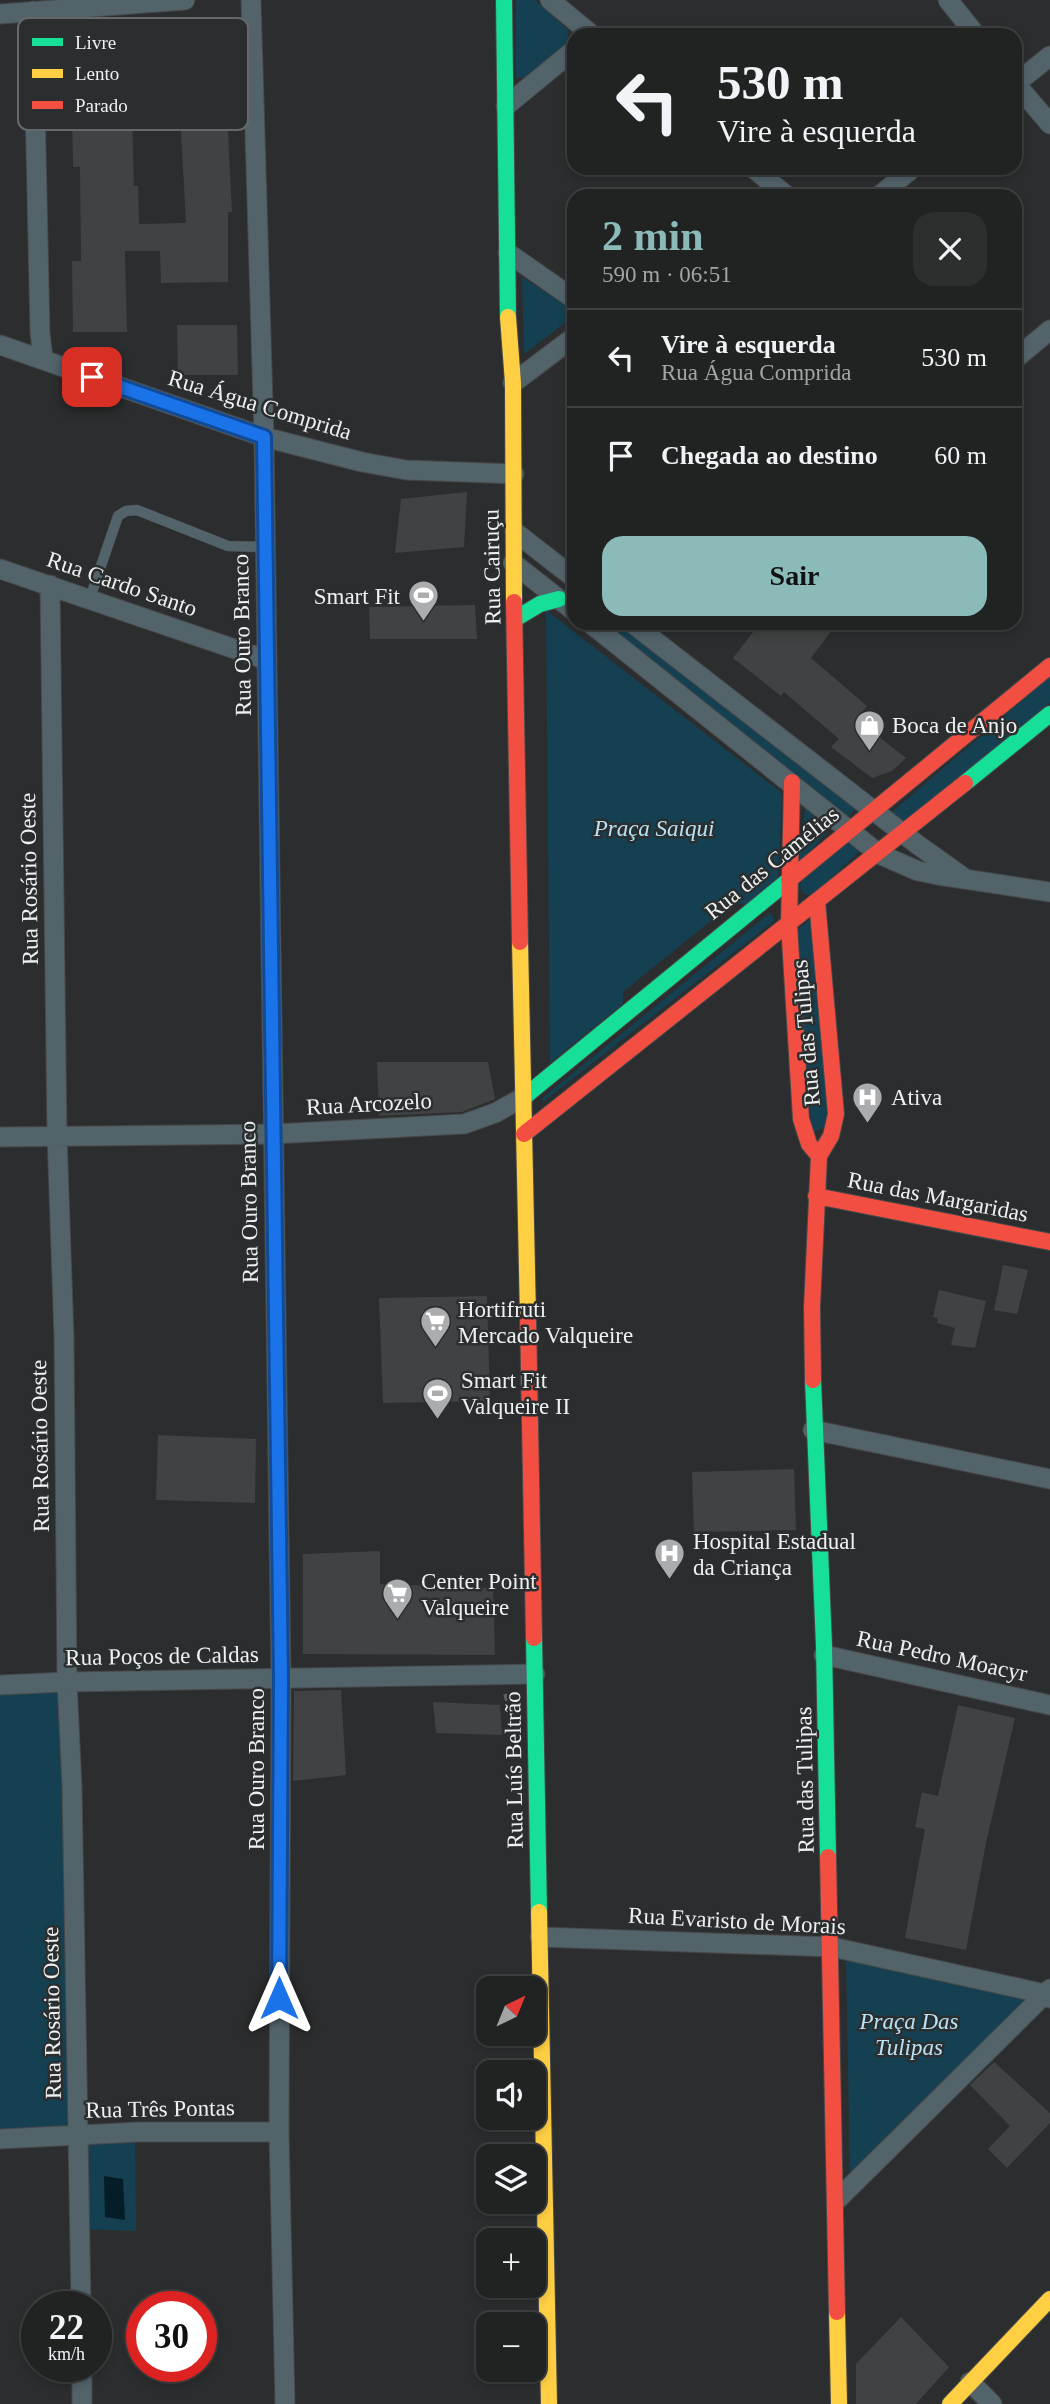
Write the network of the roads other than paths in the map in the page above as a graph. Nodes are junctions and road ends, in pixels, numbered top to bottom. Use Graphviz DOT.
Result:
graph roads {
  1 [pos="185,0"];
  2 [pos="251,0"];
  3 [pos="504,0"];
  4 [pos="550,0"];
  5 [pos="948,0"];
  6 [pos="33,11"];
  7 [pos="0,14"];
  8 [pos="33,18"];
  9 [pos="584,28"];
  10 [pos="970,28"];
  11 [pos="567,56"];
  12 [pos="1050,56"];
  13 [pos="248,77"];
  14 [pos="253,77"];
  15 [pos="1022,78"];
  16 [pos="1022,92"];
  17 [pos="506,106"];
  18 [pos="1050,124"];
  19 [pos="36,130"];
  20 [pos="761,175"];
  21 [pos="904,175"];
  22 [pos="778,189"];
  23 [pos="888,189"];
  24 [pos="508,253"];
  25 [pos="567,294"];
  26 [pos="1050,330"];
  27 [pos="567,342"];
  28 [pos="0,345"];
  29 [pos="1022,353"];
  30 [pos="43,359"];
  31 [pos="513,383"];
  32 [pos="264,437"];
  33 [pos="514,474"];
  34 [pos="514,533"];
  35 [pos="265,547"];
  36 [pos="513,563"];
  37 [pos="0,569"];
  38 [pos="567,573"];
  39 [pos="50,585"];
  40 [pos="90,598"];
  41 [pos="566,605"];
  42 [pos="515,619"];
  43 [pos="599,630"];
  44 [pos="641,630"];
  45 [pos="267,660"];
  46 [pos="1050,666"];
  47 [pos="700,676"];
  48 [pos="684,697"];
  49 [pos="1050,714"];
  50 [pos="792,782"];
  51 [pos="873,811"];
  52 [pos="850,830"];
  53 [pos="904,833"];
  54 [pos="879,853"];
  55 [pos="789,878"];
  56 [pos="964,878"];
  57 [pos="1050,892"];
  58 [pos="817,901"];
  59 [pos="789,924"];
  60 [pos="524,1097"];
  61 [pos="272,1133"];
  62 [pos="524,1134"];
  63 [pos="57,1135"];
  64 [pos="0,1137"];
  65 [pos="819,1156"];
  66 [pos="816,1196"];
  67 [pos="1050,1242"];
  68 [pos="813,1430"];
  69 [pos="1050,1479"];
  70 [pos="824,1655"];
  71 [pos="535,1674"];
  72 [pos="281,1679"];
  73 [pos="67,1682"];
  74 [pos="0,1685"];
  75 [pos="1050,1705"];
  76 [pos="540,1937"];
  77 [pos="832,1947"];
  78 [pos="1048,1994"];
  79 [pos="279,2132"];
  80 [pos="79,2134"];
  81 [pos="0,2139"];
  82 [pos="837,2200"];
  83 [pos="81,2291"];
  84 [pos="1050,2299"];
  85 [pos="82,2382"];
  86 [pos="970,2382"];
  87 [pos="82,2404"];
  88 [pos="285,2404"];
  89 [pos="549,2404"];
  90 [pos="839,2404"];
  91 [pos="950,2404"];
  92 [pos="992,2404"];
  1 -- 6 [label="street"];
  2 -- 14 [label="street, Rua Ouro Branco"];
  3 -- 17 [label="street, Rua Cairuçu"];
  4 -- 9 [label="street"];
  5 -- 10 [label="street"];
  6 -- 7 [label="street"];
  6 -- 8 [label="street"];
  11 -- 17 [label="street"];
  12 -- 15 [label="street"];
  13 -- 14 [label="lane"];
  14 -- 32 [label="street, Rua Ouro Branco"];
  16 -- 18 [label="street"];
  17 -- 24 [label="street, Rua Cairuçu"];
  19 -- 30 [label="street"];
  20 -- 22 [label="street"];
  21 -- 23 [label="street"];
  24 -- 25 [label="street"];
  24 -- 31 [label="street, Rua Cairuçu"];
  26 -- 29 [label="street"];
  27 -- 31 [label="street"];
  28 -- 30 [label="street, Rua Água Comprida"];
  30 -- 32 [label="street, Rua Água Comprida"];
  31 -- 33 [label="street, Rua Cairuçu"];
  32 -- 33 [label="street, Rua Água Comprida"];
  32 -- 35 [label="street, Rua Ouro Branco"];
  33 -- 34 [label="street, Rua Cairuçu"];
  34 -- 36 [label="street, Rua Cairuçu"];
  34 -- 38 [label="street"];
  35 -- 40 [label="lane"];
  35 -- 45 [label="street, Rua Ouro Branco"];
  36 -- 41 [label="street"];
  36 -- 42 [label="street, Rua Cairuçu"];
  37 -- 39 [label="street, Rua Cardo Santo"];
  39 -- 40 [label="street, Rua Cardo Santo"];
  39 -- 63 [label="street, Rua Rosário Oeste"];
  40 -- 45 [label="street, Rua Cardo Santo"];
  41 -- 42 [label="street"];
  42 -- 60 [label="street, Rua Cairuçu"];
  43 -- 48 [label="street"];
  44 -- 47 [label="street"];
  45 -- 61 [label="street, Rua Ouro Branco"];
  46 -- 51 [label="street, Rua das Camélias"];
  47 -- 48 [label="street"];
  47 -- 51 [label="street"];
  48 -- 50 [label="street"];
  49 -- 53 [label="street"];
  50 -- 52 [label="street"];
  50 -- 55 [label="street, Rua das Tulipas"];
  51 -- 52 [label="street, Rua das Camélias"];
  51 -- 53 [label="street"];
  52 -- 54 [label="street"];
  52 -- 55 [label="street, Rua das Camélias"];
  53 -- 54 [label="street"];
  53 -- 56 [label="street"];
  54 -- 56 [label="street"];
  54 -- 58 [label="street"];
  55 -- 59 [label="street, Rua das Tulipas"];
  55 -- 60 [label="street, Rua das Camélias"];
  56 -- 57 [label="street"];
  58 -- 59 [label="street"];
  58 -- 65 [label="street, Rua das Tulipas"];
  59 -- 62 [label="street"];
  59 -- 65 [label="street, Rua das Tulipas"];
  60 -- 61 [label="street, Rua Arcozelo"];
  60 -- 62 [label="street, Rua Cairuçu"];
  61 -- 63 [label="street, Rua Arcozelo"];
  61 -- 72 [label="street, Rua Ouro Branco"];
  62 -- 71 [label="street, Rua Luís Beltrão"];
  63 -- 64 [label="street, Rua Arcozelo"];
  63 -- 73 [label="street, Rua Rosário Oeste"];
  65 -- 66 [label="street, Rua das Tulipas"];
  66 -- 67 [label="street, Rua das Margaridas"];
  66 -- 68 [label="street, Rua das Tulipas"];
  68 -- 69 [label="street"];
  68 -- 70 [label="street, Rua das Tulipas"];
  70 -- 75 [label="street, Rua Pedro Moacyr"];
  70 -- 77 [label="street, Rua das Tulipas"];
  71 -- 72 [label="street, Rua Poços de Caldas"];
  71 -- 76 [label="street, Rua Luís Beltrão"];
  72 -- 73 [label="street, Rua Poços de Caldas"];
  72 -- 79 [label="street, Rua Ouro Branco"];
  73 -- 74 [label="street, Rua Poços de Caldas"];
  73 -- 80 [label="street, Rua Rosário Oeste"];
  76 -- 77 [label="street, Rua Evaristo de Morais"];
  76 -- 89 [label="street, Rua Luís Beltrão"];
  77 -- 78 [label="street, Rua Evaristo de Morais"];
  77 -- 82 [label="street, Rua das Tulipas"];
  78 -- 82 [label="street"];
  79 -- 80 [label="street, Rua Três Pontas"];
  79 -- 88 [label="street, Rua Ouro Branco"];
  80 -- 81 [label="street, Rua Três Pontas"];
  80 -- 83 [label="street, Rua Rosário Oeste"];
  82 -- 90 [label="street, Rua das Tulipas"];
  84 -- 86 [label="street"];
  85 -- 87 [label="street"];
  86 -- 91 [label="street"];
  86 -- 92 [label="street"];
}
